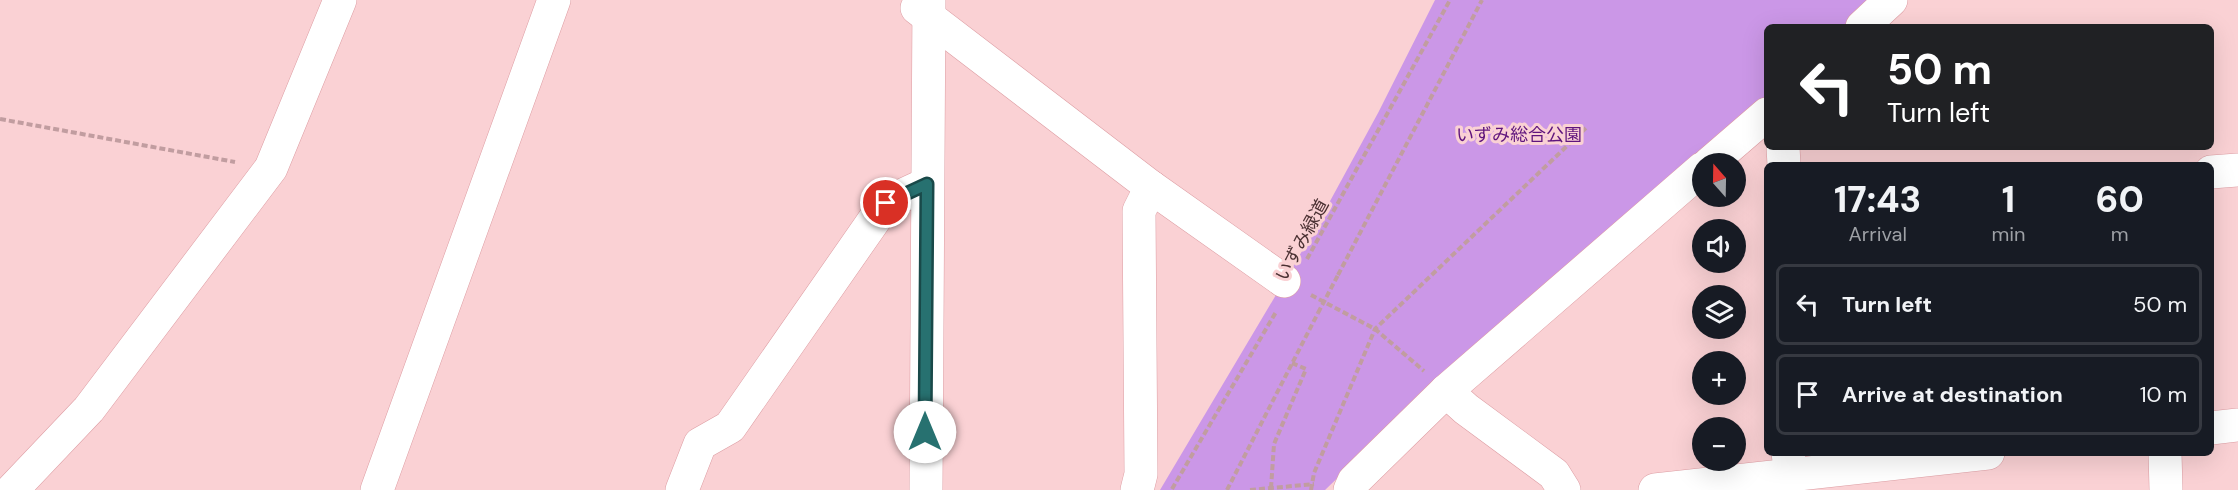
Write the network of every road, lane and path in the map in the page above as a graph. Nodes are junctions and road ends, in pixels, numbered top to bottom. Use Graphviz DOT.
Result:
graph roads {
  1 [pos="340,0"];
  2 [pos="554,0"];
  3 [pos="1450,0"];
  4 [pos="1482,0"];
  5 [pos="1892,0"];
  6 [pos="922,6"];
  7 [pos="1865,24"];
  8 [pos="1764,117"];
  9 [pos="0,119"];
  10 [pos="1588,126"];
  11 [pos="1722,153"];
  12 [pos="271,168"];
  13 [pos="2238,170"];
  14 [pos="2214,172"];
  15 [pos="1692,178"];
  16 [pos="927,184"];
  17 [pos="1152,187"];
  18 [pos="1288,283"];
  19 [pos="1375,329"];
  20 [pos="1292,363"];
  21 [pos="1446,391"];
  22 [pos="2238,425"];
  23 [pos="2214,428"];
  24 [pos="1934,456"];
  25 [pos="2165,456"];
  26 [pos="1790,464"];
  27 [pos="1272,488"];
  28 [pos="12,490"];
  29 [pos="377,490"];
  30 [pos="682,490"];
  31 [pos="926,490"];
  32 [pos="1137,490"];
  33 [pos="1171,490"];
  34 [pos="1227,490"];
  35 [pos="1311,490"];
  36 [pos="1350,490"];
  37 [pos="1564,490"];
  38 [pos="1655,490"];
  39 [pos="2166,490"];
  1 -- 12 [label="street"];
  2 -- 29 [label="street"];
  3 -- 18 [label="path, いずみ緑道"];
  4 -- 20 [label="path, bridge"];
  5 -- 7 [label="street"];
  6 -- 16 [label="street"];
  6 -- 17 [label="street"];
  8 -- 11 [label="street"];
  9 -- 12 [label="path"];
  10 -- 19 [label="path"];
  12 -- 28 [label="street"];
  13 -- 14 [label="street"];
  15 -- 21 [label="street"];
  16 -- 30 [label="street"];
  16 -- 31 [label="street"];
  17 -- 18 [label="street"];
  17 -- 32 [label="street"];
  18 -- 19 [label="path"];
  18 -- 33 [label="path, いずみ緑道"];
  19 -- 21 [label="path"];
  19 -- 35 [label="path"];
  20 -- 27 [label="path"];
  20 -- 34 [label="path"];
  21 -- 36 [label="street"];
  21 -- 37 [label="street"];
  22 -- 23 [label="street"];
  24 -- 26 [label="street"];
  25 -- 39 [label="street"];
  26 -- 38 [label="street"];
}
